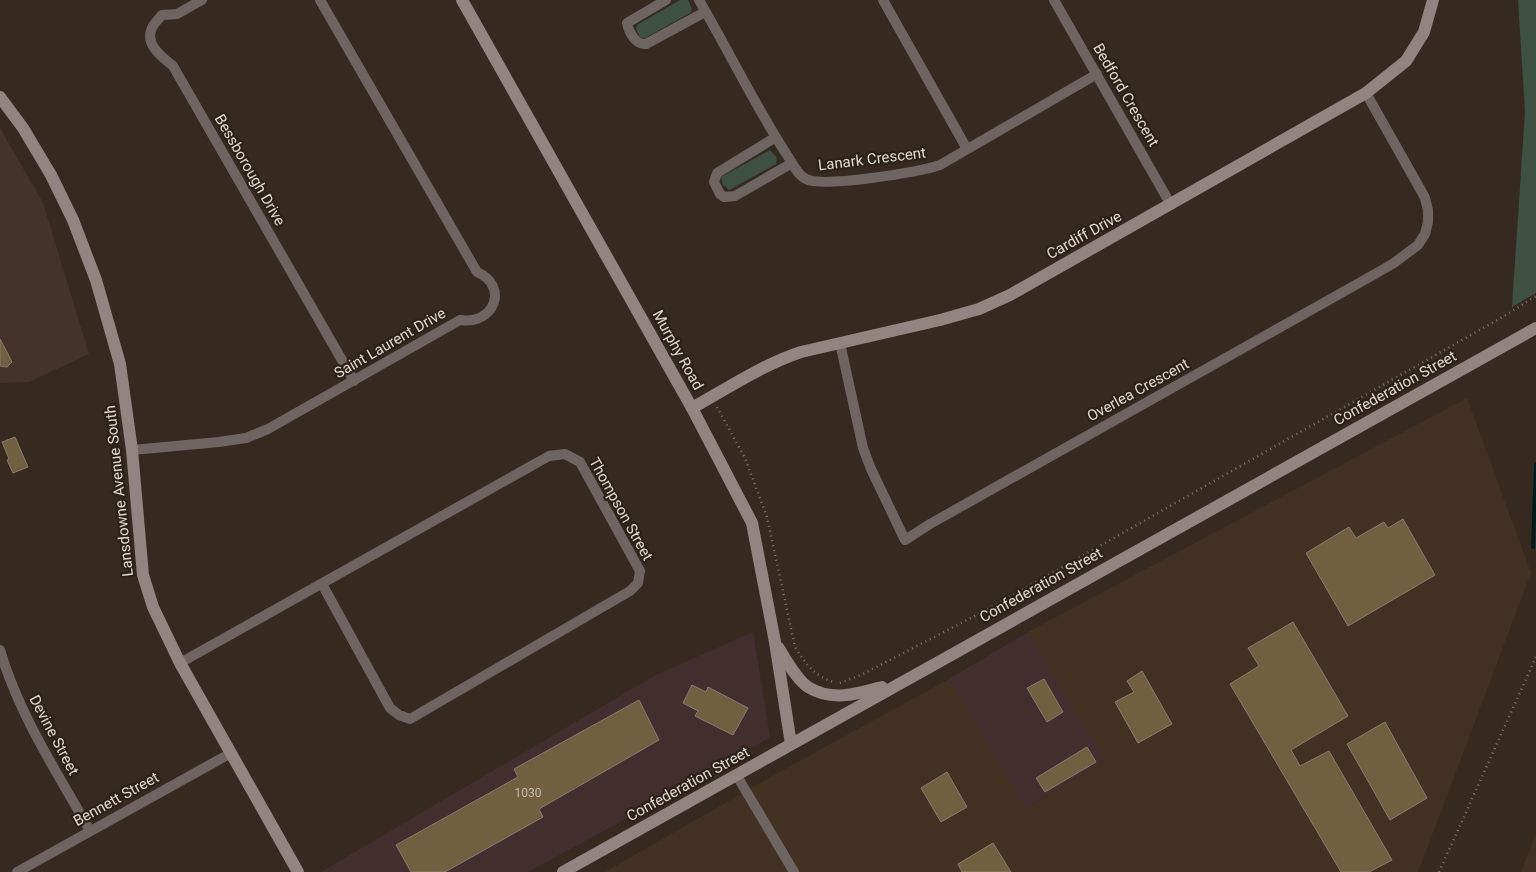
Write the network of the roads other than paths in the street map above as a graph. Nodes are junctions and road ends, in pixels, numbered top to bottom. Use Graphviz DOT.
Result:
graph roads {
  1 [pos="202,0"];
  2 [pos="320,0"];
  3 [pos="462,0"];
  4 [pos="666,0"];
  5 [pos="699,0"];
  6 [pos="883,0"];
  7 [pos="1054,0"];
  8 [pos="1432,0"];
  9 [pos="706,12"];
  10 [pos="1096,74"];
  11 [pos="1366,93"];
  12 [pos="0,97"];
  13 [pos="776,137"];
  14 [pos="967,149"];
  15 [pos="792,163"];
  16 [pos="1170,205"];
  17 [pos="1536,328"];
  18 [pos="840,343"];
  19 [pos="354,381"];
  20 [pos="692,408"];
  21 [pos="132,450"];
  22 [pos="322,584"];
  23 [pos="775,642"];
  24 [pos="0,650"];
  25 [pos="180,663"];
  26 [pos="904,680"];
  27 [pos="791,744"];
  28 [pos="231,753"];
  29 [pos="737,776"];
  30 [pos="90,831"];
  31 [pos="17,872"];
  32 [pos="298,872"];
  33 [pos="563,872"];
  34 [pos="794,872"];
  1 -- 19 [label="street, Bessborough Drive"];
  2 -- 19 [label="street, Saint Laurent Drive"];
  3 -- 20 [label="street, Murphy Road"];
  4 -- 9 [label="street"];
  5 -- 9 [label="street, Lanark Crescent"];
  6 -- 14 [label="street"];
  7 -- 10 [label="street, Bedford Crescent"];
  8 -- 11 [label="street, Cardiff Drive"];
  9 -- 13 [label="street, Lanark Crescent"];
  10 -- 14 [label="street, Lanark Crescent"];
  10 -- 16 [label="street, Bedford Crescent"];
  11 -- 16 [label="street, Cardiff Drive"];
  11 -- 18 [label="street, Overlea Crescent"];
  12 -- 21 [label="street, Lansdowne Avenue South"];
  13 -- 15 [label="street, Lanark Crescent"];
  13 -- 15 [label="street"];
  14 -- 15 [label="street, Lanark Crescent"];
  16 -- 18 [label="street, Cardiff Drive"];
  17 -- 26 [label="street, Confederation Street"];
  18 -- 20 [label="street, Cardiff Drive"];
  19 -- 21 [label="street, Saint Laurent Drive"];
  20 -- 23 [label="street, Murphy Road"];
  21 -- 25 [label="street, Lansdowne Avenue South"];
  22 -- 22 [label="street, Thompson Street"];
  22 -- 25 [label="street, Thompson Street"];
  23 -- 26 [label="street"];
  23 -- 27 [label="street, Murphy Road"];
  24 -- 30 [label="street, Devine Street"];
  25 -- 28 [label="street, Lansdowne Avenue South"];
  26 -- 27 [label="street, Confederation Street"];
  27 -- 29 [label="street, Confederation Street"];
  28 -- 30 [label="street, Bennett Street"];
  28 -- 32 [label="street, Lansdowne Avenue South"];
  29 -- 33 [label="street, Confederation Street"];
  29 -- 34 [label="street"];
  30 -- 31 [label="street, Bennett Street"];
}
